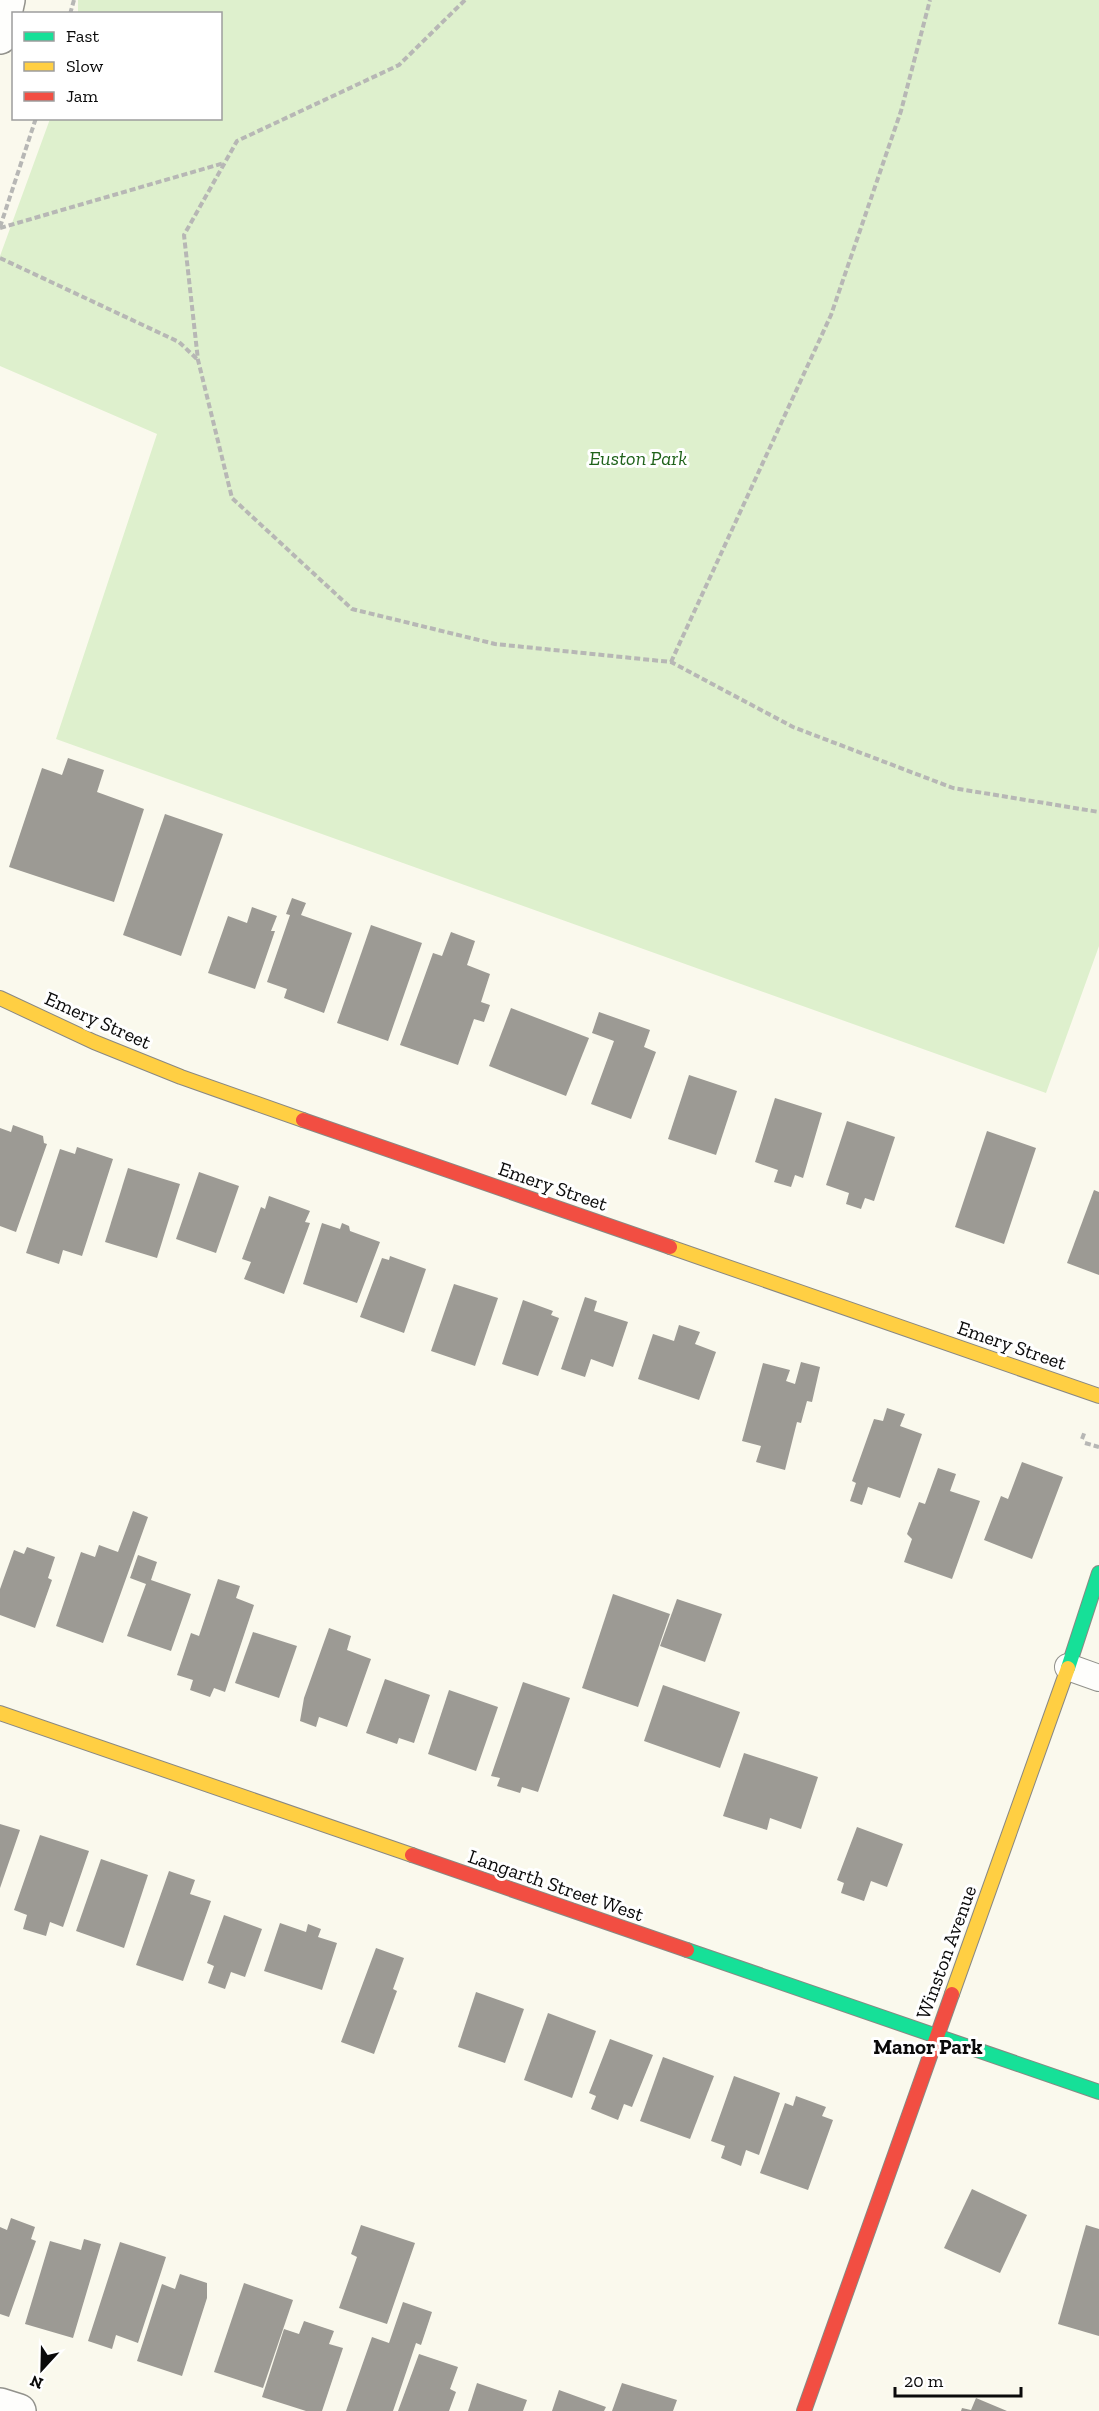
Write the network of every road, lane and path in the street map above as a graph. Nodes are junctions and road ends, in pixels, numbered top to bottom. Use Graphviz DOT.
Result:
graph roads {
  1 [pos="8,0"];
  2 [pos="465,0"];
  3 [pos="930,0"];
  4 [pos="0,37"];
  5 [pos="35,120"];
  6 [pos="225,163"];
  7 [pos="0,228"];
  8 [pos="0,258"];
  9 [pos="198,360"];
  10 [pos="671,662"];
  11 [pos="1099,812"];
  12 [pos="0,998"];
  13 [pos="1099,1396"];
  14 [pos="1085,1443"];
  15 [pos="1099,1447"];
  16 [pos="1099,1573"];
  17 [pos="1068,1667"];
  18 [pos="1099,1678"];
  19 [pos="0,1713"];
  20 [pos="937,2037"];
  21 [pos="1099,2092"];
  22 [pos="0,2405"];
  23 [pos="19,2411"];
  24 [pos="804,2411"];
  1 -- 4 [label="street"];
  2 -- 6 [label="path"];
  3 -- 10 [label="path"];
  5 -- 7 [label="path"];
  6 -- 7 [label="path"];
  6 -- 9 [label="path"];
  8 -- 9 [label="path"];
  9 -- 10 [label="path"];
  10 -- 11 [label="path"];
  12 -- 13 [label="street, Emery Street"];
  14 -- 15 [label="path"];
  16 -- 17 [label="street, Winston Avenue"];
  17 -- 18 [label="lane"];
  17 -- 20 [label="street, Winston Avenue"];
  19 -- 20 [label="street, Langarth Street West"];
  20 -- 21 [label="street, Langarth Street West"];
  20 -- 24 [label="street, Winston Avenue"];
  22 -- 23 [label="street"];
}
